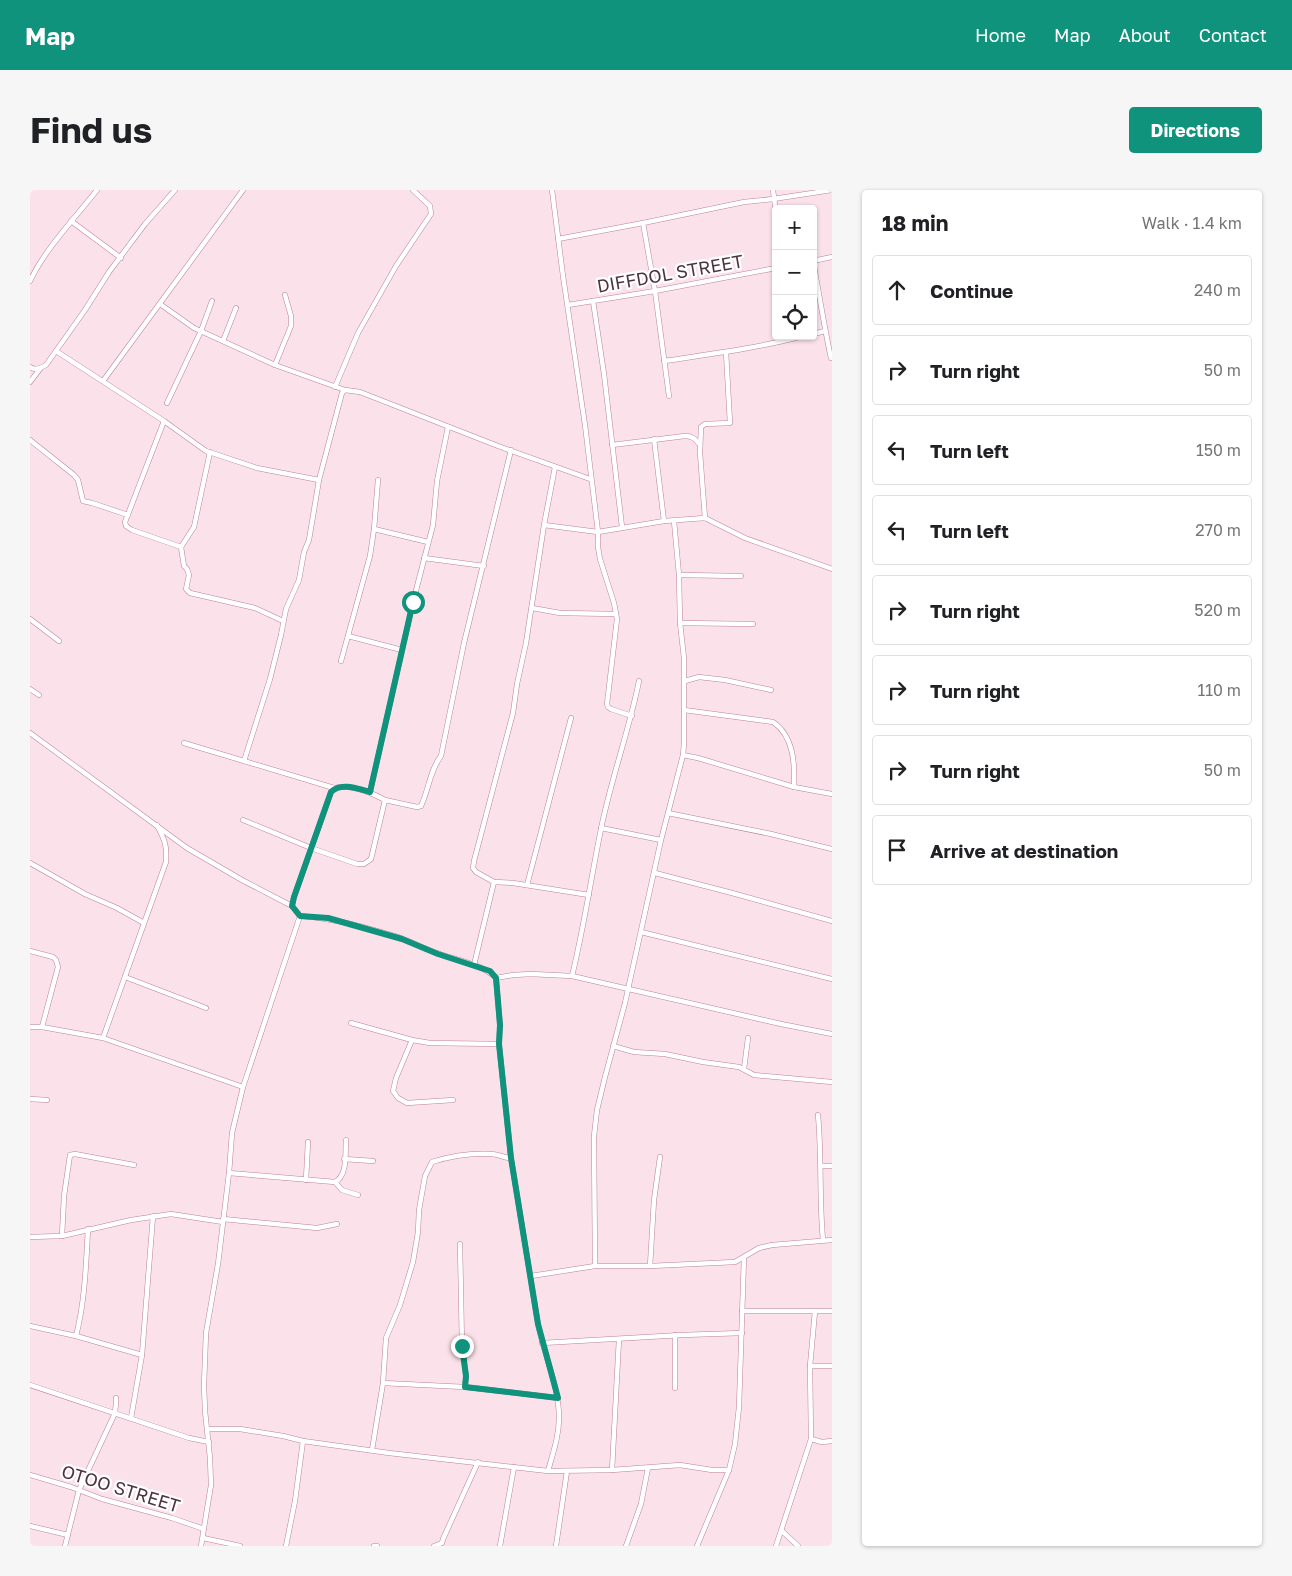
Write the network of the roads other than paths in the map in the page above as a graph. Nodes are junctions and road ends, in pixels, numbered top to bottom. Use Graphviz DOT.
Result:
graph roads {
  1 [pos="97,190"];
  2 [pos="175,190"];
  3 [pos="243,190"];
  4 [pos="413,190"];
  5 [pos="552,190"];
  6 [pos="773,190"];
  7 [pos="832,190"];
  8 [pos="773,199"];
  9 [pos="774,205"];
  10 [pos="71,222"];
  11 [pos="643,224"];
  12 [pos="558,239"];
  13 [pos="832,257"];
  14 [pos="121,258"];
  15 [pos="817,259"];
  16 [pos="772,269"];
  17 [pos="30,282"];
  18 [pos="817,282"];
  19 [pos="655,292"];
  20 [pos="285,294"];
  21 [pos="212,301"];
  22 [pos="593,301"];
  23 [pos="160,304"];
  24 [pos="568,305"];
  25 [pos="236,308"];
  26 [pos="202,331"];
  27 [pos="824,331"];
  28 [pos="817,333"];
  29 [pos="788,340"];
  30 [pos="223,341"];
  31 [pos="56,351"];
  32 [pos="726,352"];
  33 [pos="832,358"];
  34 [pos="664,361"];
  35 [pos="275,365"];
  36 [pos="30,367"];
  37 [pos="40,369"];
  38 [pos="30,382"];
  39 [pos="103,382"];
  40 [pos="335,387"];
  41 [pos="345,390"];
  42 [pos="669,396"];
  43 [pos="167,403"];
  44 [pos="164,421"];
  45 [pos="448,427"];
  46 [pos="654,439"];
  47 [pos="30,440"];
  48 [pos="612,445"];
  49 [pos="700,445"];
  50 [pos="511,450"];
  51 [pos="210,452"];
  52 [pos="556,467"];
  53 [pos="590,479"];
  54 [pos="319,480"];
  55 [pos="378,480"];
  56 [pos="128,515"];
  57 [pos="704,518"];
  58 [pos="664,521"];
  59 [pos="674,521"];
  60 [pos="544,525"];
  61 [pos="622,527"];
  62 [pos="374,529"];
  63 [pos="598,532"];
  64 [pos="428,542"];
  65 [pos="181,546"];
  66 [pos="424,558"];
  67 [pos="484,566"];
  68 [pos="832,569"];
  69 [pos="679,575"];
  70 [pos="741,576"];
  71 [pos="532,608"];
  72 [pos="616,614"];
  73 [pos="30,619"];
  74 [pos="283,621"];
  75 [pos="680,623"];
  76 [pos="753,624"];
  77 [pos="348,636"];
  78 [pos="59,641"];
  79 [pos="402,650"];
  80 [pos="341,661"];
  81 [pos="639,681"];
  82 [pos="685,681"];
  83 [pos="30,689"];
  84 [pos="771,690"];
  85 [pos="39,695"];
  86 [pos="684,710"];
  87 [pos="632,716"];
  88 [pos="571,718"];
  89 [pos="30,733"];
  90 [pos="184,743"];
  91 [pos="683,755"];
  92 [pos="244,761"];
  93 [pos="794,787"];
  94 [pos="334,788"];
  95 [pos="370,792"];
  96 [pos="832,794"];
  97 [pos="385,800"];
  98 [pos="668,813"];
  99 [pos="243,820"];
  100 [pos="157,824"];
  101 [pos="601,828"];
  102 [pos="661,840"];
  103 [pos="311,848"];
  104 [pos="832,849"];
  105 [pos="30,863"];
  106 [pos="655,873"];
  107 [pos="494,882"];
  108 [pos="527,885"];
  109 [pos="589,895"];
  110 [pos="292,906"];
  111 [pos="300,916"];
  112 [pos="832,921"];
  113 [pos="144,923"];
  114 [pos="641,932"];
  115 [pos="30,951"];
  116 [pos="474,965"];
  117 [pos="572,976"];
  118 [pos="125,977"];
  119 [pos="496,978"];
  120 [pos="832,979"];
  121 [pos="627,989"];
  122 [pos="206,1008"];
  123 [pos="351,1023"];
  124 [pos="30,1027"];
  125 [pos="42,1027"];
  126 [pos="832,1034"];
  127 [pos="103,1038"];
  128 [pos="748,1038"];
  129 [pos="412,1040"];
  130 [pos="499,1044"];
  131 [pos="613,1046"];
  132 [pos="744,1069"];
  133 [pos="832,1082"];
  134 [pos="243,1087"];
  135 [pos="30,1099"];
  136 [pos="47,1100"];
  137 [pos="453,1100"];
  138 [pos="818,1115"];
  139 [pos="346,1140"];
  140 [pos="308,1142"];
  141 [pos="660,1156"];
  142 [pos="511,1158"];
  143 [pos="344,1159"];
  144 [pos="374,1161"];
  145 [pos="134,1165"];
  146 [pos="821,1166"];
  147 [pos="832,1166"];
  148 [pos="229,1173"];
  149 [pos="306,1180"];
  150 [pos="335,1182"];
  151 [pos="358,1195"];
  152 [pos="153,1216"];
  153 [pos="223,1220"];
  154 [pos="338,1224"];
  155 [pos="88,1229"];
  156 [pos="30,1236"];
  157 [pos="62,1236"];
  158 [pos="823,1240"];
  159 [pos="832,1240"];
  160 [pos="460,1244"];
  161 [pos="744,1258"];
  162 [pos="595,1266"];
  163 [pos="650,1266"];
  164 [pos="531,1276"];
  165 [pos="742,1311"];
  166 [pos="815,1311"];
  167 [pos="832,1311"];
  168 [pos="30,1326"];
  169 [pos="742,1333"];
  170 [pos="675,1335"];
  171 [pos="76,1336"];
  172 [pos="619,1338"];
  173 [pos="542,1343"];
  174 [pos="142,1355"];
  175 [pos="810,1366"];
  176 [pos="832,1366"];
  177 [pos="383,1383"];
  178 [pos="30,1386"];
  179 [pos="465,1387"];
  180 [pos="675,1388"];
  181 [pos="116,1398"];
  182 [pos="558,1398"];
  183 [pos="115,1413"];
  184 [pos="131,1418"];
  185 [pos="207,1429"];
  186 [pos="811,1439"];
  187 [pos="303,1441"];
  188 [pos="832,1441"];
  189 [pos="209,1442"];
  190 [pos="372,1450"];
  191 [pos="478,1462"];
  192 [pos="514,1467"];
  193 [pos="648,1468"];
  194 [pos="612,1470"];
  195 [pos="729,1470"];
  196 [pos="548,1471"];
  197 [pos="567,1471"];
  198 [pos="30,1475"];
  199 [pos="79,1490"];
  200 [pos="30,1526"];
  201 [pos="204,1530"];
  202 [pos="782,1531"];
  203 [pos="68,1535"];
  204 [pos="203,1538"];
  205 [pos="66,1546"];
  206 [pos="200,1546"];
  207 [pos="240,1546"];
  208 [pos="286,1546"];
  209 [pos="434,1546"];
  210 [pos="500,1546"];
  211 [pos="556,1546"];
  212 [pos="626,1546"];
  213 [pos="697,1546"];
  214 [pos="776,1546"];
  215 [pos="798,1546"];
  1 -- 10 [label="street"];
  2 -- 14 [label="street"];
  3 -- 23 [label="street"];
  4 -- 40 [label="street"];
  5 -- 12 [label="street"];
  6 -- 8 [label="street"];
  7 -- 8 [label="street"];
  8 -- 9 [label="street"];
  8 -- 11 [label="street"];
  10 -- 14 [label="street"];
  10 -- 17 [label="street"];
  11 -- 12 [label="street"];
  11 -- 19 [label="street"];
  12 -- 24 [label="street"];
  13 -- 15 [label="street"];
  14 -- 31 [label="street"];
  16 -- 19 [label="street, DIFFDOL STREET"];
  18 -- 27 [label="street"];
  19 -- 22 [label="street, DIFFDOL STREET"];
  19 -- 34 [label="street"];
  20 -- 35 [label="street"];
  21 -- 26 [label="street"];
  22 -- 24 [label="street, DIFFDOL STREET"];
  22 -- 48 [label="street"];
  23 -- 26 [label="street"];
  23 -- 39 [label="street"];
  24 -- 53 [label="street"];
  25 -- 30 [label="street"];
  26 -- 30 [label="street"];
  26 -- 43 [label="street"];
  27 -- 28 [label="street"];
  27 -- 33 [label="street"];
  29 -- 32 [label="street"];
  30 -- 35 [label="street"];
  31 -- 37 [label="street"];
  31 -- 39 [label="street"];
  32 -- 34 [label="street"];
  32 -- 49 [label="street"];
  34 -- 42 [label="street"];
  35 -- 40 [label="street"];
  36 -- 37 [label="street"];
  37 -- 38 [label="street"];
  39 -- 44 [label="street"];
  40 -- 41 [label="street"];
  41 -- 45 [label="street"];
  41 -- 54 [label="street"];
  44 -- 51 [label="street"];
  44 -- 56 [label="street"];
  45 -- 50 [label="street"];
  45 -- 64 [label="street"];
  46 -- 48 [label="street"];
  46 -- 49 [label="street"];
  46 -- 58 [label="street"];
  47 -- 56 [label="street"];
  48 -- 61 [label="street"];
  49 -- 57 [label="street"];
  50 -- 52 [label="street"];
  50 -- 67 [label="street"];
  51 -- 54 [label="street"];
  51 -- 65 [label="street"];
  52 -- 53 [label="street"];
  52 -- 60 [label="street"];
  53 -- 63 [label="street"];
  54 -- 74 [label="street"];
  55 -- 62 [label="street"];
  56 -- 65 [label="street"];
  57 -- 59 [label="street"];
  57 -- 68 [label="street"];
  58 -- 59 [label="street"];
  58 -- 61 [label="street"];
  59 -- 69 [label="street"];
  60 -- 63 [label="street"];
  60 -- 71 [label="street"];
  61 -- 63 [label="street"];
  62 -- 64 [label="street"];
  62 -- 77 [label="street"];
  63 -- 72 [label="street"];
  64 -- 66 [label="street"];
  65 -- 74 [label="street"];
  66 -- 67 [label="street"];
  66 -- 79 [label="street"];
  67 -- 97 [label="street"];
  69 -- 70 [label="street"];
  69 -- 75 [label="street"];
  71 -- 72 [label="street"];
  71 -- 107 [label="street"];
  72 -- 87 [label="street"];
  73 -- 78 [label="street"];
  74 -- 92 [label="street"];
  75 -- 76 [label="street"];
  75 -- 82 [label="street"];
  77 -- 79 [label="street"];
  77 -- 80 [label="street"];
  79 -- 95 [label="street"];
  81 -- 87 [label="street"];
  82 -- 84 [label="street"];
  82 -- 86 [label="street"];
  83 -- 85 [label="street"];
  86 -- 91 [label="street"];
  86 -- 93 [label="street"];
  87 -- 101 [label="street"];
  88 -- 108 [label="street"];
  89 -- 100 [label="street"];
  90 -- 92 [label="street"];
  91 -- 93 [label="street"];
  91 -- 98 [label="street"];
  92 -- 94 [label="street"];
  93 -- 96 [label="street"];
  94 -- 95 [label="street"];
  94 -- 103 [label="street"];
  95 -- 97 [label="street"];
  97 -- 103 [label="street"];
  98 -- 102 [label="street"];
  98 -- 104 [label="street"];
  99 -- 103 [label="street"];
  100 -- 110 [label="street"];
  100 -- 113 [label="street"];
  101 -- 102 [label="street"];
  101 -- 109 [label="street"];
  102 -- 106 [label="street"];
  103 -- 110 [label="street"];
  105 -- 113 [label="street"];
  106 -- 112 [label="street"];
  106 -- 114 [label="street"];
  107 -- 108 [label="street"];
  107 -- 116 [label="street"];
  108 -- 109 [label="street"];
  109 -- 117 [label="street"];
  110 -- 111 [label="street"];
  111 -- 116 [label="street"];
  111 -- 134 [label="street"];
  113 -- 118 [label="street"];
  114 -- 120 [label="street"];
  114 -- 121 [label="street"];
  115 -- 125 [label="street"];
  116 -- 119 [label="street"];
  117 -- 119 [label="street"];
  117 -- 121 [label="street"];
  118 -- 122 [label="street"];
  118 -- 127 [label="street"];
  119 -- 130 [label="street"];
  121 -- 126 [label="street"];
  121 -- 131 [label="street"];
  123 -- 129 [label="street"];
  124 -- 125 [label="street"];
  125 -- 127 [label="street"];
  127 -- 134 [label="street"];
  128 -- 132 [label="street"];
  129 -- 130 [label="street"];
  129 -- 137 [label="street"];
  130 -- 142 [label="street"];
  131 -- 132 [label="street"];
  131 -- 162 [label="street"];
  132 -- 133 [label="street"];
  134 -- 148 [label="street"];
  135 -- 136 [label="street"];
  138 -- 146 [label="street"];
  139 -- 143 [label="street"];
  140 -- 149 [label="street"];
  141 -- 163 [label="street"];
  142 -- 164 [label="street"];
  142 -- 177 [label="street"];
  143 -- 144 [label="street"];
  143 -- 150 [label="street"];
  145 -- 157 [label="street"];
  146 -- 147 [label="street"];
  146 -- 158 [label="street"];
  148 -- 149 [label="street"];
  148 -- 153 [label="street"];
  149 -- 150 [label="street"];
  150 -- 151 [label="street"];
  152 -- 153 [label="street"];
  152 -- 155 [label="street"];
  152 -- 174 [label="street"];
  153 -- 154 [label="street"];
  153 -- 185 [label="street"];
  155 -- 157 [label="street"];
  155 -- 171 [label="street"];
  156 -- 157 [label="street"];
  158 -- 159 [label="street"];
  158 -- 161 [label="street"];
  160 -- 179 [label="street"];
  161 -- 163 [label="street"];
  161 -- 165 [label="street"];
  162 -- 163 [label="street"];
  162 -- 164 [label="street"];
  164 -- 173 [label="street"];
  165 -- 166 [label="street"];
  165 -- 169 [label="street"];
  166 -- 167 [label="street"];
  166 -- 175 [label="street"];
  168 -- 171 [label="street"];
  169 -- 170 [label="street"];
  169 -- 195 [label="street"];
  170 -- 172 [label="street"];
  170 -- 180 [label="street"];
  171 -- 174 [label="street"];
  172 -- 173 [label="street"];
  172 -- 194 [label="street"];
  173 -- 182 [label="street"];
  174 -- 184 [label="street"];
  175 -- 176 [label="street"];
  175 -- 186 [label="street"];
  177 -- 179 [label="street"];
  177 -- 190 [label="street"];
  178 -- 183 [label="street"];
  179 -- 182 [label="street"];
  181 -- 183 [label="street"];
  182 -- 196 [label="street"];
  183 -- 184 [label="street"];
  183 -- 199 [label="street"];
  184 -- 189 [label="street"];
  185 -- 187 [label="street"];
  185 -- 189 [label="street"];
  186 -- 188 [label="street"];
  186 -- 202 [label="street"];
  187 -- 190 [label="street"];
  187 -- 208 [label="street"];
  189 -- 201 [label="street"];
  190 -- 191 [label="street"];
  191 -- 192 [label="street"];
  191 -- 209 [label="street"];
  192 -- 196 [label="street"];
  192 -- 210 [label="street"];
  193 -- 194 [label="street"];
  193 -- 195 [label="street"];
  193 -- 212 [label="street"];
  194 -- 197 [label="street"];
  195 -- 213 [label="street"];
  196 -- 197 [label="street"];
  197 -- 211 [label="street"];
  198 -- 199 [label="street, OTOO STREET"];
  199 -- 201 [label="street, OTOO STREET"];
  199 -- 203 [label="street"];
  200 -- 203 [label="street"];
  201 -- 204 [label="street"];
  202 -- 214 [label="street"];
  202 -- 215 [label="street"];
  203 -- 205 [label="street"];
  204 -- 206 [label="street"];
  204 -- 207 [label="street"];
}
